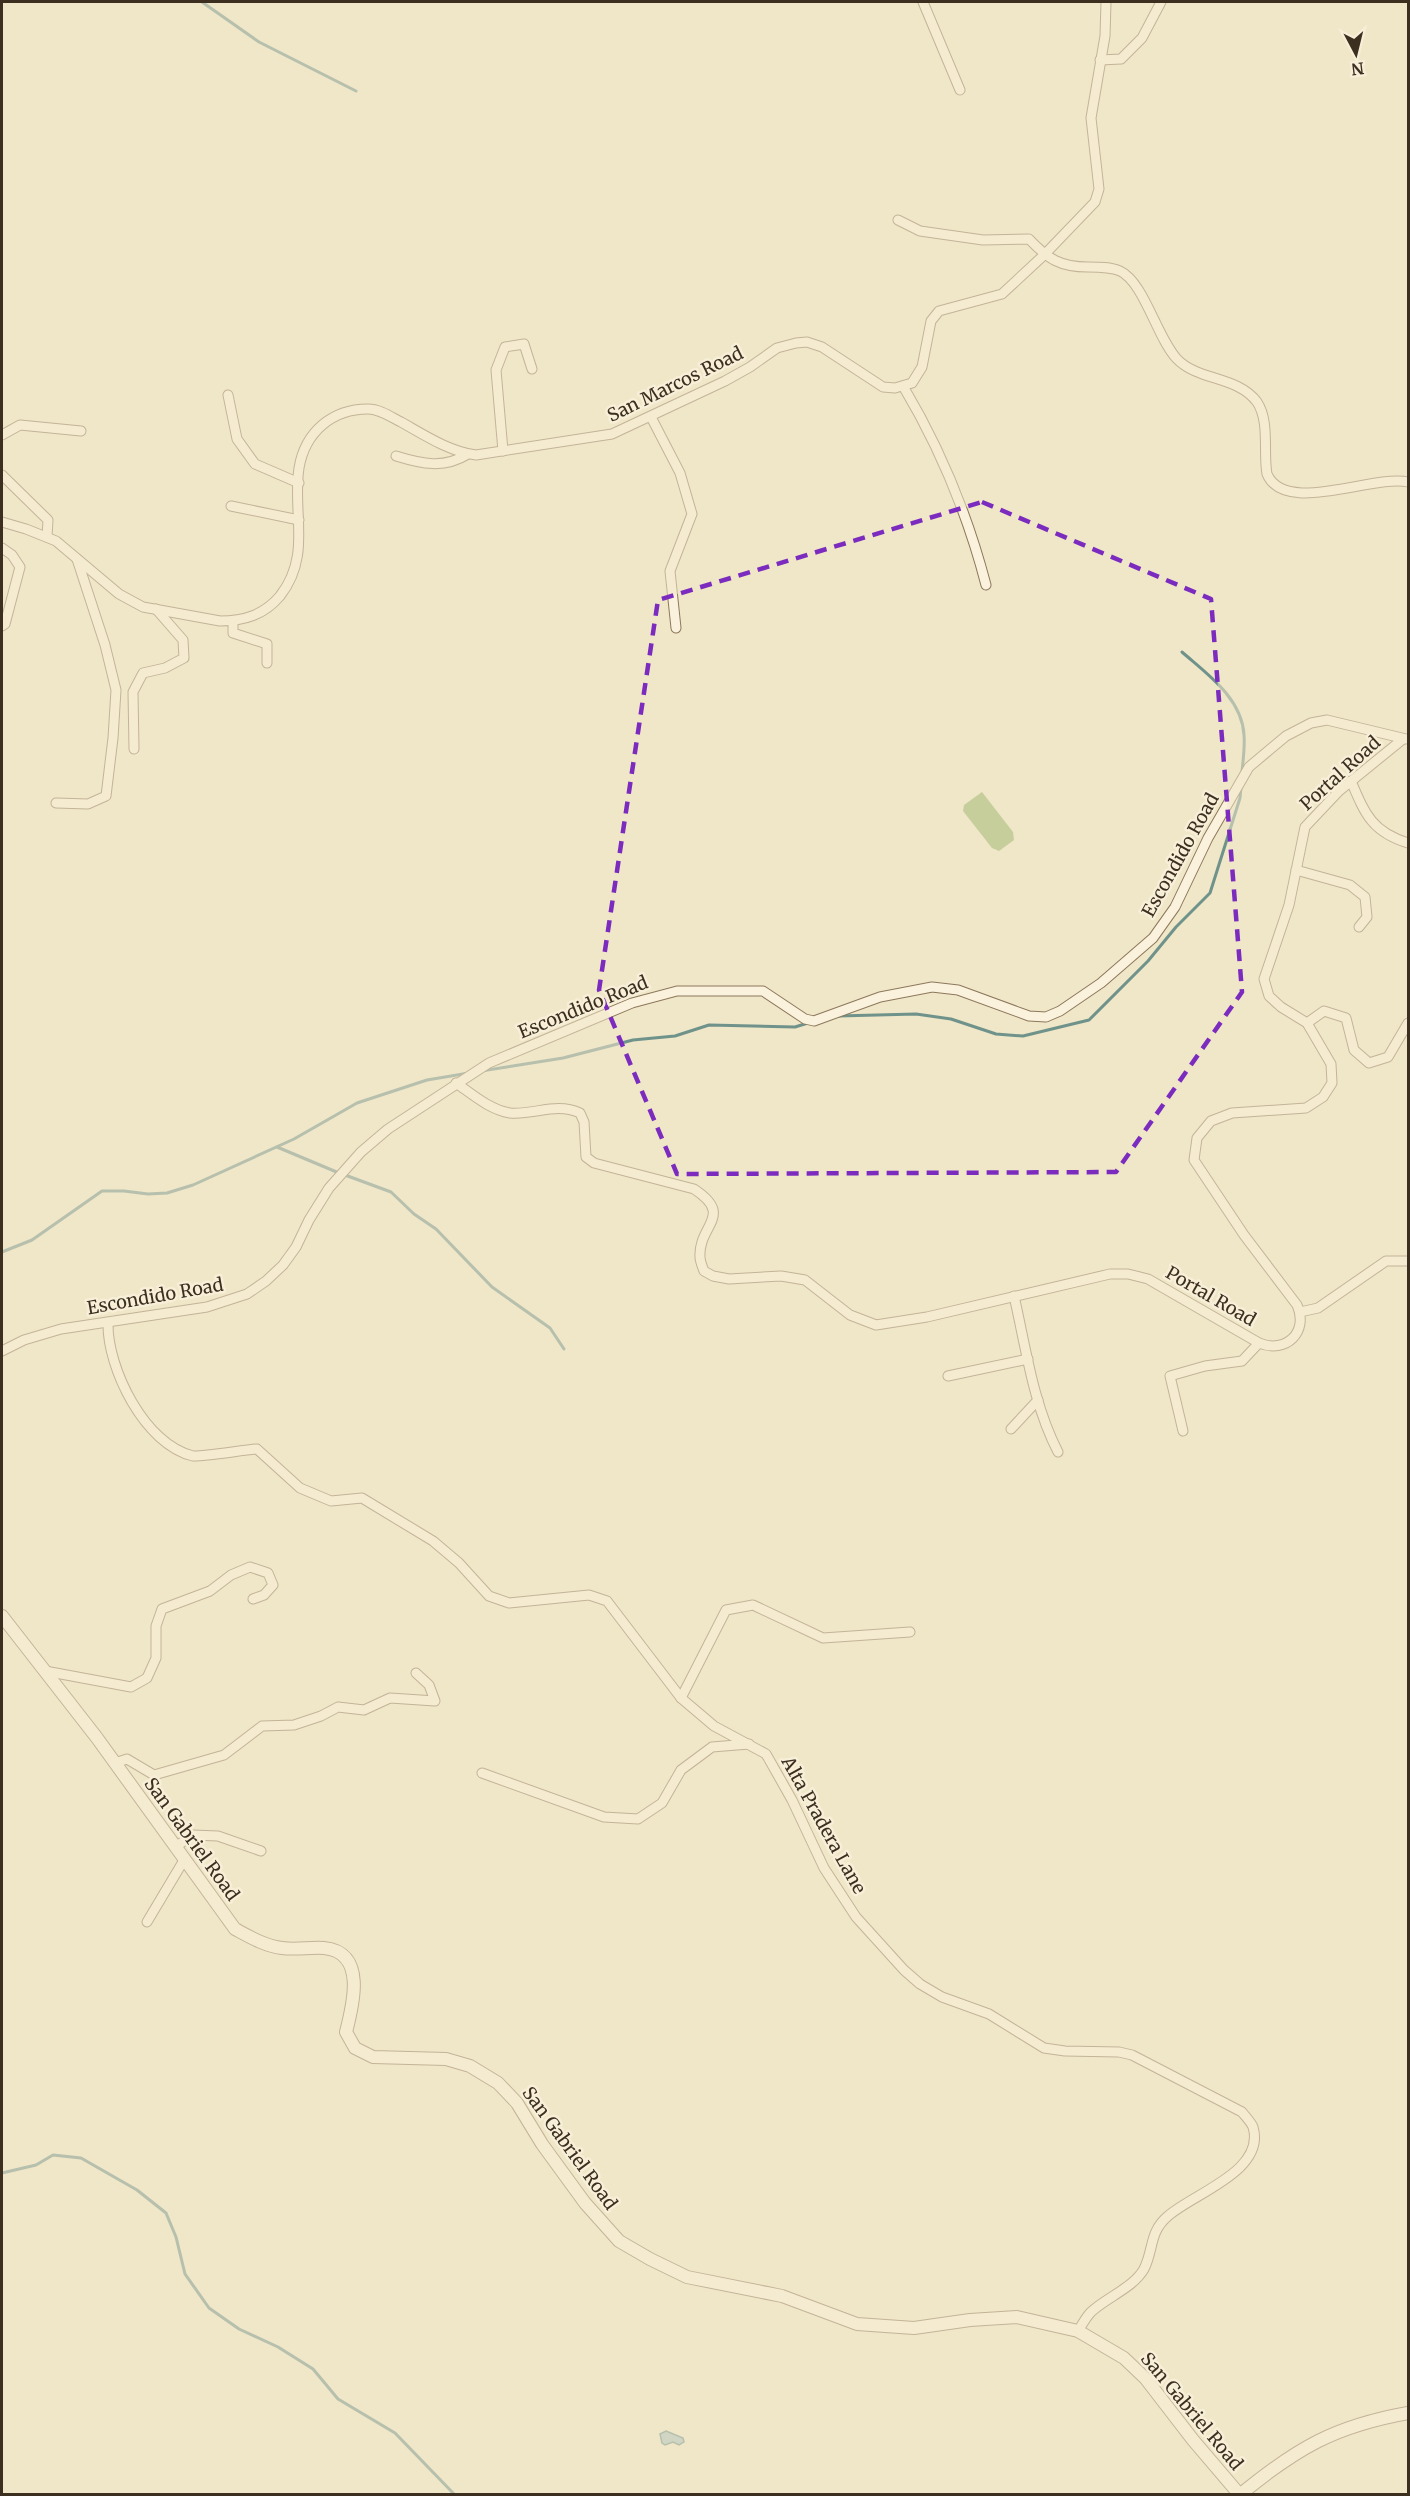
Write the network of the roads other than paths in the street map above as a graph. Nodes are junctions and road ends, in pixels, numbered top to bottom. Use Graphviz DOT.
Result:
graph roads {
  1 [pos="923,2"];
  2 [pos="1106,2"];
  3 [pos="1161,2"];
  4 [pos="1100,60"];
  5 [pos="960,90"];
  6 [pos="898,220"];
  7 [pos="1044,255"];
  8 [pos="532,369"];
  9 [pos="903,386"];
  10 [pos="228,395"];
  11 [pos="651,417"];
  12 [pos="81,431"];
  13 [pos="2,435"];
  14 [pos="503,451"];
  15 [pos="468,454"];
  16 [pos="396,456"];
  17 [pos="2,475"];
  18 [pos="1408,482"];
  19 [pos="299,483"];
  20 [pos="231,506"];
  21 [pos="299,520"];
  22 [pos="2,522"];
  23 [pos="47,537"];
  24 [pos="2,548"];
  25 [pos="77,559"];
  26 [pos="986,585"];
  27 [pos="156,609"];
  28 [pos="233,621"];
  29 [pos="2,627"];
  30 [pos="676,628"];
  31 [pos="267,663"];
  32 [pos="1406,739"];
  33 [pos="134,749"];
  34 [pos="1351,781"];
  35 [pos="56,802"];
  36 [pos="1408,843"];
  37 [pos="1296,870"];
  38 [pos="1359,927"];
  39 [pos="1307,1023"];
  40 [pos="1408,1023"];
  41 [pos="456,1083"];
  42 [pos="1408,1261"];
  43 [pos="1014,1296"];
  44 [pos="1300,1312"];
  45 [pos="108,1323"];
  46 [pos="1259,1343"];
  47 [pos="2,1351"];
  48 [pos="1028,1359"];
  49 [pos="948,1376"];
  50 [pos="1038,1400"];
  51 [pos="1011,1429"];
  52 [pos="1183,1431"];
  53 [pos="1058,1452"];
  54 [pos="253,1599"];
  55 [pos="2,1616"];
  56 [pos="910,1632"];
  57 [pos="45,1671"];
  58 [pos="416,1673"];
  59 [pos="681,1698"];
  60 [pos="749,1744"];
  61 [pos="115,1763"];
  62 [pos="482,1773"];
  63 [pos="175,1847"];
  64 [pos="261,1851"];
  65 [pos="184,1860"];
  66 [pos="147,1922"];
  67 [pos="1078,2331"];
  68 [pos="1408,2413"];
  69 [pos="1240,2494"];
  1 -- 5 [label="street"];
  2 -- 4 [label="street"];
  3 -- 4 [label="street"];
  4 -- 7 [label="street"];
  6 -- 7 [label="street"];
  7 -- 9 [label="street"];
  7 -- 18 [label="street"];
  8 -- 14 [label="street"];
  9 -- 11 [label="street, San Marcos Road"];
  9 -- 26 [label="street"];
  10 -- 19 [label="street"];
  11 -- 14 [label="street, San Marcos Road"];
  11 -- 30 [label="street"];
  12 -- 13 [label="street"];
  14 -- 15 [label="street, San Marcos Road"];
  15 -- 16 [label="street"];
  15 -- 19 [label="street, San Marcos Road"];
  17 -- 23 [label="street"];
  19 -- 21 [label="street, San Marcos Road"];
  20 -- 21 [label="street"];
  21 -- 28 [label="street, San Marcos Road"];
  22 -- 23 [label="street, San Marcos Road"];
  23 -- 25 [label="street, San Marcos Road"];
  24 -- 29 [label="street"];
  25 -- 27 [label="street, San Marcos Road"];
  25 -- 35 [label="street"];
  27 -- 28 [label="street, San Marcos Road"];
  27 -- 33 [label="street"];
  28 -- 31 [label="street"];
  32 -- 34 [label="street, Portal Road"];
  32 -- 41 [label="street, Escondido Road"];
  34 -- 36 [label="street"];
  34 -- 37 [label="street, Portal Road"];
  37 -- 38 [label="street"];
  37 -- 39 [label="street, Portal Road"];
  39 -- 40 [label="street"];
  39 -- 44 [label="street, Portal Road"];
  41 -- 43 [label="street, Portal Road"];
  41 -- 45 [label="street, Escondido Road"];
  42 -- 44 [label="street"];
  43 -- 46 [label="street, Portal Road"];
  43 -- 48 [label="street"];
  44 -- 46 [label="street, Portal Road"];
  45 -- 47 [label="street, Escondido Road"];
  45 -- 59 [label="street, Alta Pradera Lane"];
  46 -- 52 [label="street"];
  48 -- 49 [label="street"];
  48 -- 50 [label="street"];
  50 -- 51 [label="street"];
  50 -- 53 [label="street"];
  54 -- 57 [label="street"];
  55 -- 57 [label="street, San Gabriel Road"];
  56 -- 59 [label="street"];
  57 -- 61 [label="street, San Gabriel Road"];
  58 -- 61 [label="street"];
  59 -- 60 [label="street, Alta Pradera Lane"];
  60 -- 62 [label="street"];
  60 -- 67 [label="street, Alta Pradera Lane"];
  61 -- 63 [label="street, San Gabriel Road"];
  63 -- 64 [label="street"];
  63 -- 65 [label="street, San Gabriel Road"];
  65 -- 66 [label="street"];
  65 -- 67 [label="street, San Gabriel Road"];
  67 -- 69 [label="street, San Gabriel Road"];
  68 -- 69 [label="street"];
}
